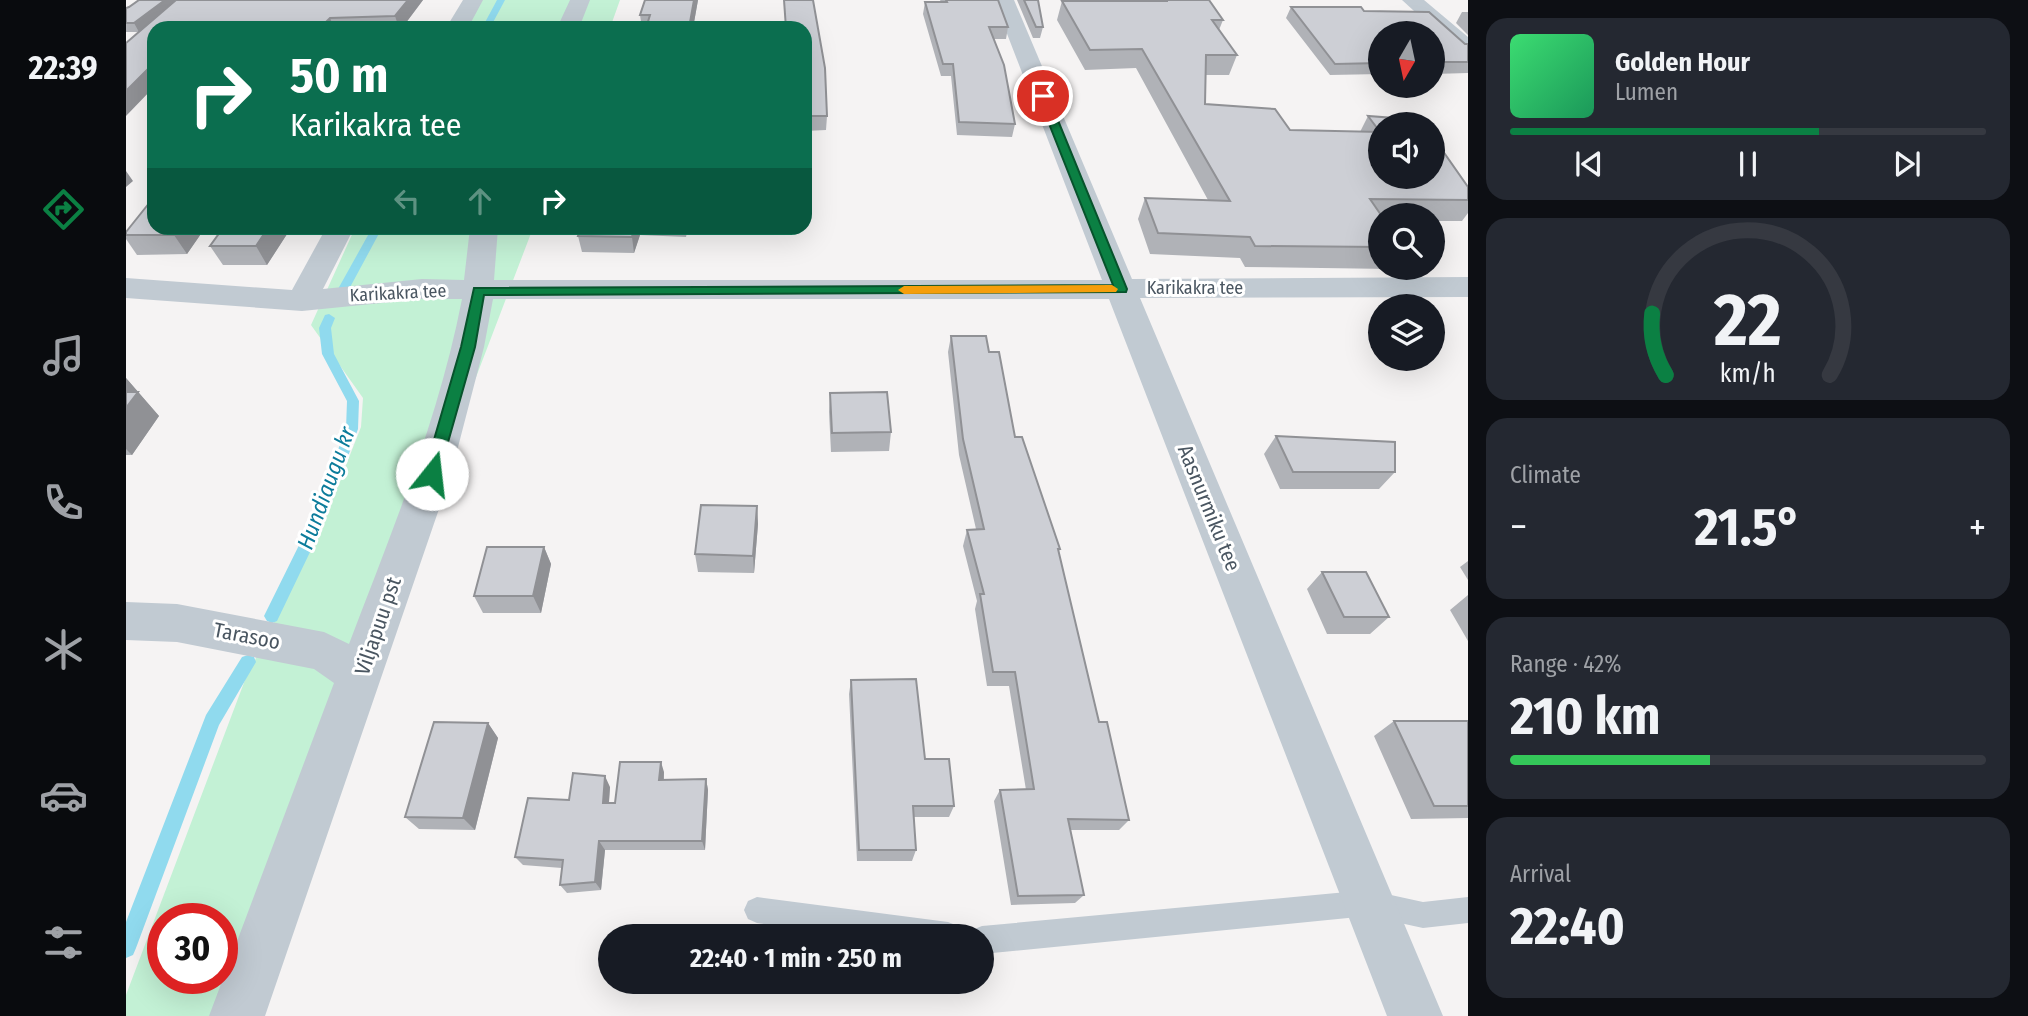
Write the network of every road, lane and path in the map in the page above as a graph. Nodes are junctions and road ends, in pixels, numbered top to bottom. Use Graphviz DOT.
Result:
graph roads {
  1 [pos="473,0"];
  2 [pos="580,0"];
  3 [pos="1004,0"];
  4 [pos="1412,0"];
  5 [pos="461,21"];
  6 [pos="571,21"];
  7 [pos="1468,48"];
  8 [pos="336,235"];
  9 [pos="483,235"];
  10 [pos="1468,287"];
  11 [pos="126,288"];
  12 [pos="1121,289"];
  13 [pos="302,301"];
  14 [pos="477,301"];
  15 [pos="126,621"];
  16 [pos="360,676"];
  17 [pos="1368,903"];
  18 [pos="757,910"];
  19 [pos="1468,910"];
  20 [pos="860,924"];
  21 [pos="994,939"];
  22 [pos="237,1016"];
  23 [pos="1415,1016"];
  1 -- 5 [label="street"];
  2 -- 6 [label="street"];
  3 -- 12 [label="street, Aasnurmiku tee"];
  4 -- 7 [label="street"];
  8 -- 13 [label="street"];
  9 -- 14 [label="street, Viljapuu pst"];
  10 -- 12 [label="street, Karikakra tee"];
  11 -- 13 [label="street, Karikakra tee"];
  12 -- 14 [label="street, Karikakra tee"];
  12 -- 17 [label="street, Aasnurmiku tee"];
  13 -- 14 [label="street, Karikakra tee"];
  14 -- 16 [label="street, Viljapuu pst"];
  15 -- 16 [label="street, Tarasoo"];
  16 -- 22 [label="street, Viljapuu pst"];
  17 -- 19 [label="lane"];
  17 -- 21 [label="lane"];
  17 -- 23 [label="street, Aasnurmiku tee"];
  18 -- 20 [label="lane"];
}
